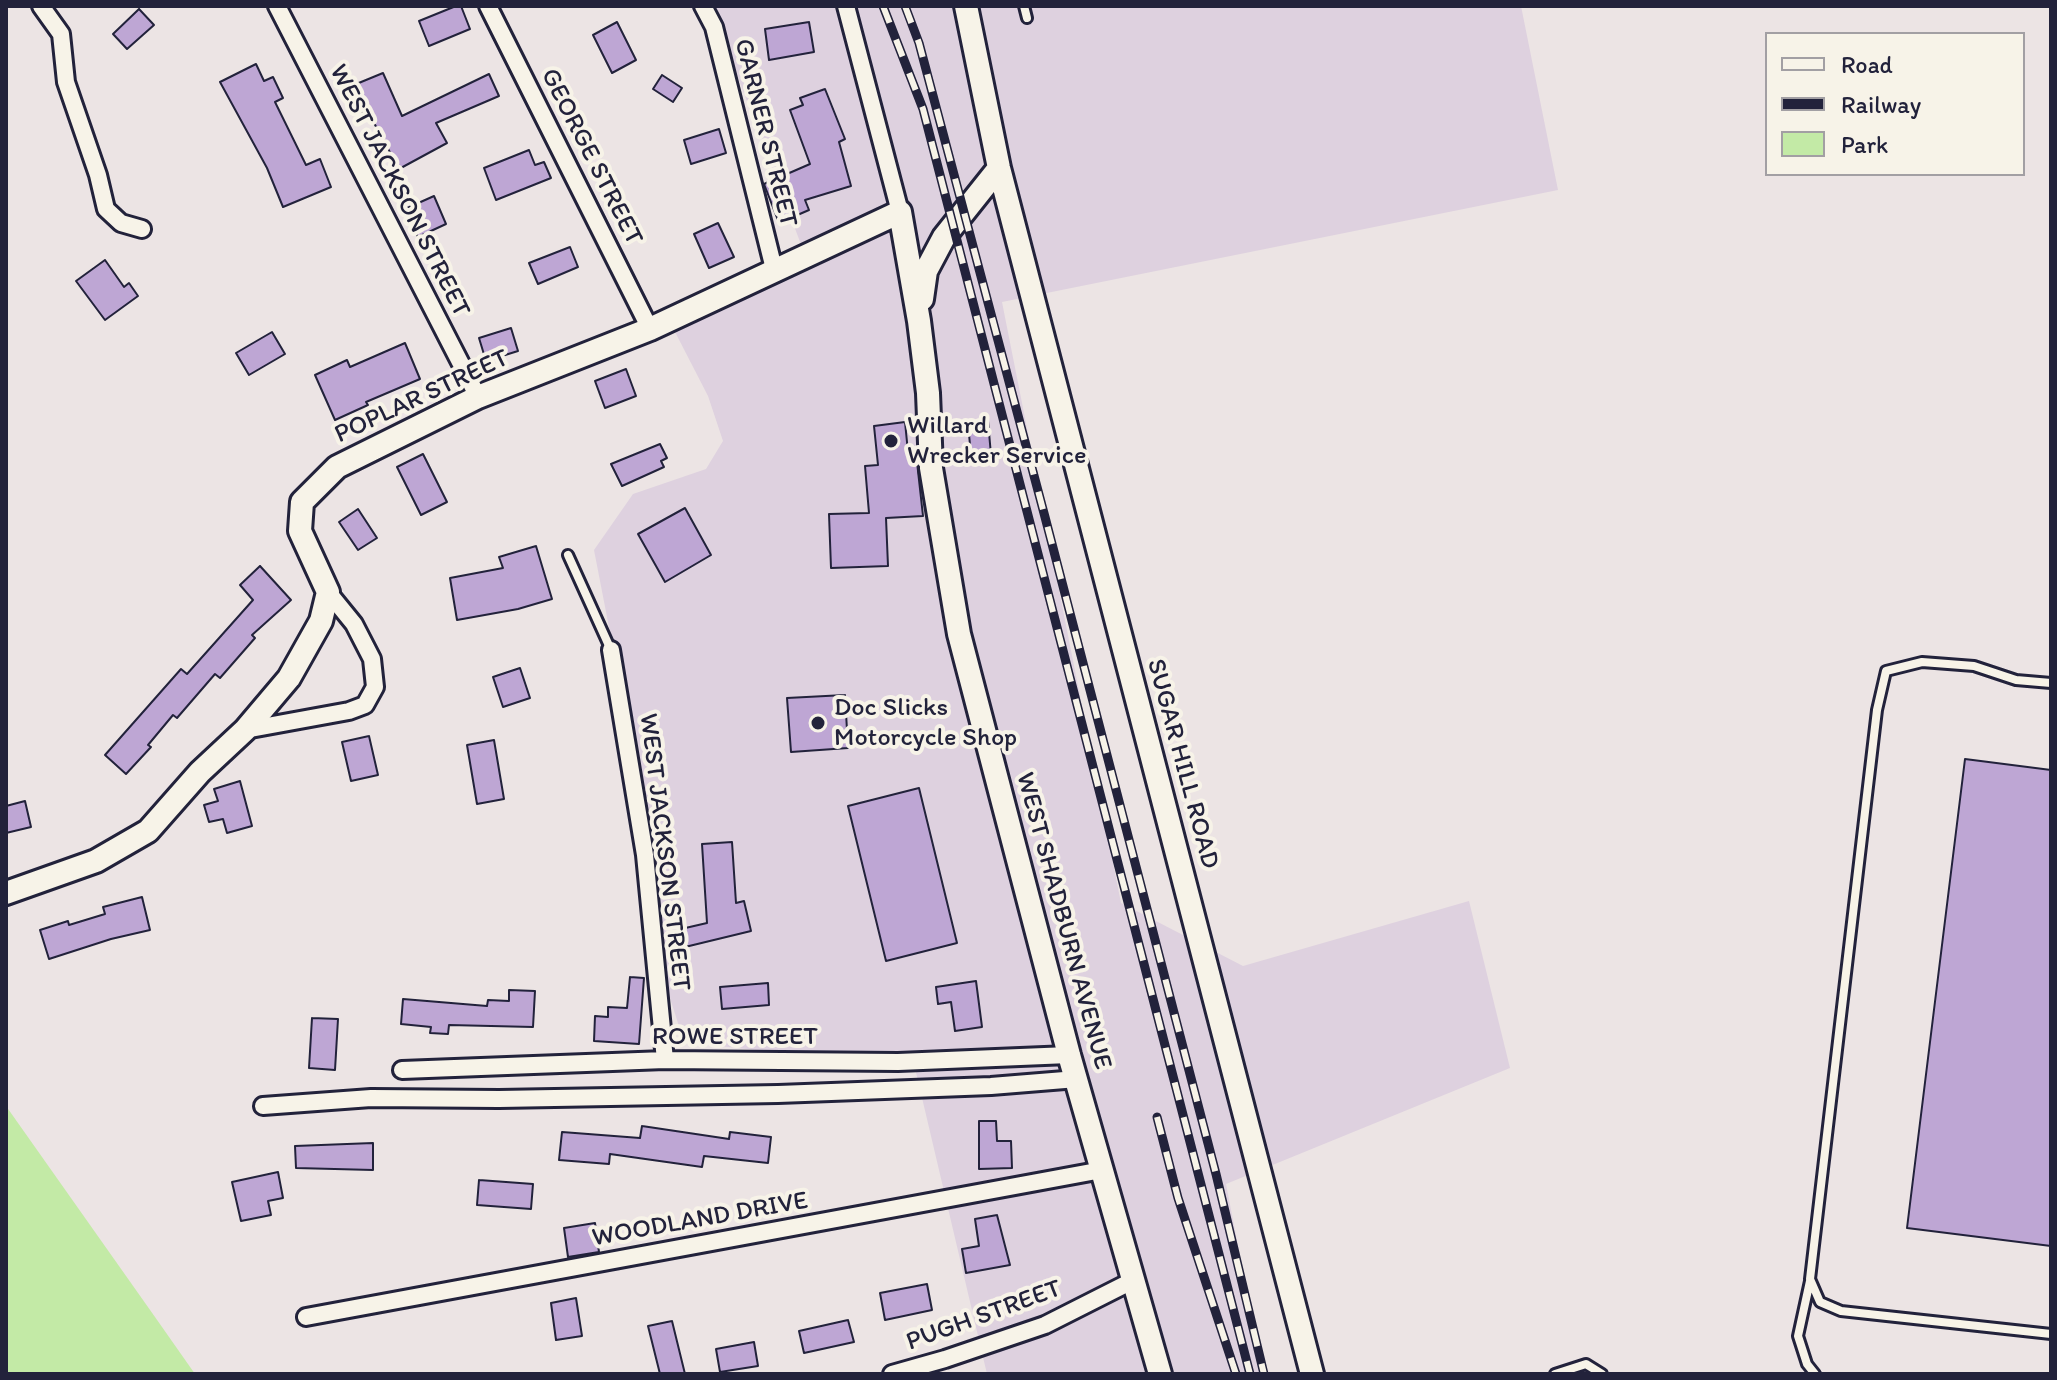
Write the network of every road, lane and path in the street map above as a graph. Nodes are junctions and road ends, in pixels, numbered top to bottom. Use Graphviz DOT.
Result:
graph roads {
  1 [pos="41,6"];
  2 [pos="277,6"];
  3 [pos="488,6"];
  4 [pos="703,6"];
  5 [pos="846,6"];
  6 [pos="966,6"];
  7 [pos="1024,6"];
  8 [pos="1027,18"];
  9 [pos="999,168"];
  10 [pos="900,212"];
  11 [pos="142,229"];
  12 [pos="775,273"];
  13 [pos="919,321"];
  14 [pos="650,329"];
  15 [pos="478,397"];
  16 [pos="568,555"];
  17 [pos="328,592"];
  18 [pos="611,650"];
  19 [pos="2051,683"];
  20 [pos="245,730"];
  21 [pos="6,893"];
  22 [pos="1069,1055"];
  23 [pos="665,1060"];
  24 [pos="402,1070"];
  25 [pos="1077,1079"];
  26 [pos="263,1106"];
  27 [pos="1102,1170"];
  28 [pos="1810,1279"];
  29 [pos="1134,1280"];
  30 [pos="306,1317"];
  31 [pos="2051,1334"];
  32 [pos="892,1374"];
  33 [pos="1160,1374"];
  34 [pos="1312,1374"];
  35 [pos="1555,1374"];
  36 [pos="1602,1374"];
  37 [pos="1815,1374"];
  1 -- 11 [label="street"];
  2 -- 15 [label="street, WEST JACKSON STREET"];
  3 -- 14 [label="street, GEORGE STREET"];
  4 -- 12 [label="street, GARNER STREET"];
  5 -- 10 [label="street, WEST SHADBURN AVENUE"];
  6 -- 9 [label="street, SUGAR HILL ROAD"];
  7 -- 8 [label="lane"];
  9 -- 13 [label="street"];
  9 -- 34 [label="street, SUGAR HILL ROAD"];
  10 -- 12 [label="street, POPLAR STREET"];
  10 -- 13 [label="street, WEST SHADBURN AVENUE"];
  12 -- 14 [label="street, POPLAR STREET"];
  13 -- 22 [label="street, WEST SHADBURN AVENUE"];
  14 -- 15 [label="street, POPLAR STREET"];
  15 -- 17 [label="street, POPLAR STREET"];
  16 -- 18 [label="lane"];
  17 -- 20 [label="street"];
  17 -- 20 [label="street, POPLAR STREET"];
  18 -- 23 [label="street, WEST JACKSON STREET"];
  19 -- 28 [label="lane"];
  20 -- 21 [label="street"];
  22 -- 23 [label="street, ROWE STREET"];
  22 -- 25 [label="street, WEST SHADBURN AVENUE"];
  23 -- 24 [label="street, ROWE STREET"];
  25 -- 26 [label="street"];
  25 -- 27 [label="street, WEST SHADBURN AVENUE"];
  27 -- 29 [label="street, WEST SHADBURN AVENUE"];
  27 -- 30 [label="street, WOODLAND DRIVE"];
  28 -- 31 [label="lane"];
  28 -- 37 [label="lane"];
  29 -- 32 [label="street, PUGH STREET"];
  29 -- 33 [label="street, WEST SHADBURN AVENUE"];
  35 -- 36 [label="lane"];
}
